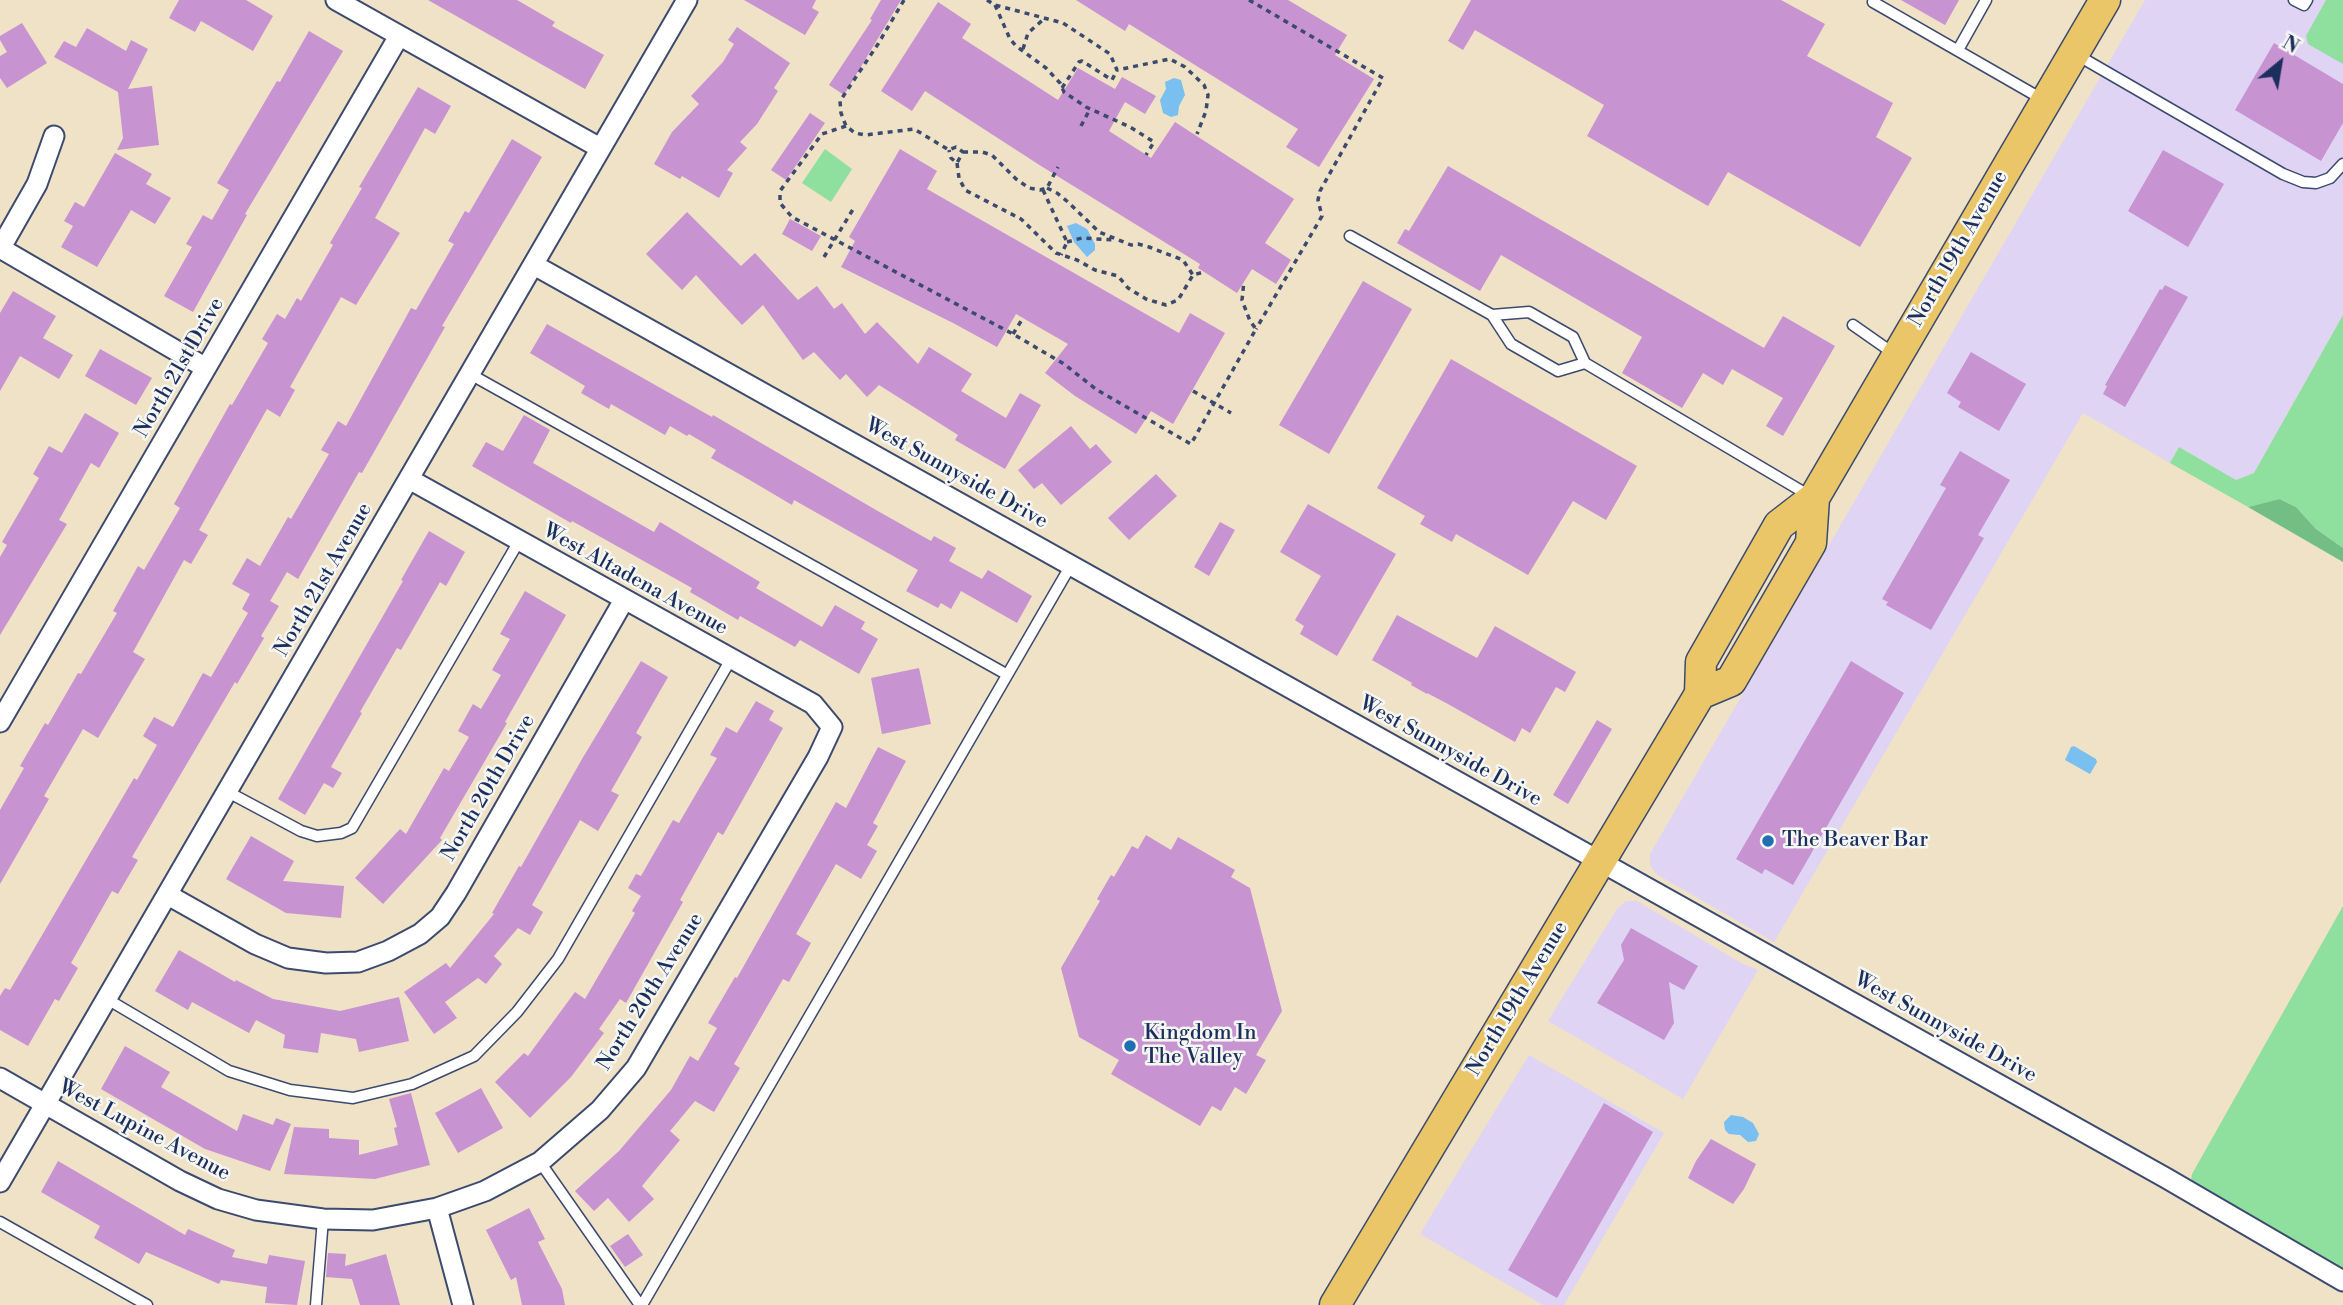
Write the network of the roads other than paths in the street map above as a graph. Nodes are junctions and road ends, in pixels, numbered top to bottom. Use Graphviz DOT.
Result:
graph roads {
  1 [pos="336,0"];
  2 [pos="687,0"];
  3 [pos="1874,0"];
  4 [pos="1986,0"];
  5 [pos="2105,0"];
  6 [pos="2294,0"];
  7 [pos="2307,0"];
  8 [pos="400,36"];
  9 [pos="1958,50"];
  10 [pos="2074,52"];
  11 [pos="2045,101"];
  12 [pos="54,136"];
  13 [pos="600,148"];
  14 [pos="2343,164"];
  15 [pos="1350,236"];
  16 [pos="0,248"];
  17 [pos="534,265"];
  18 [pos="1492,315"];
  19 [pos="1853,325"];
  20 [pos="1897,356"];
  21 [pos="1585,363"];
  22 [pos="206,368"];
  23 [pos="470,374"];
  24 [pos="409,479"];
  25 [pos="1814,498"];
  26 [pos="519,541"];
  27 [pos="1071,565"];
  28 [pos="624,600"];
  29 [pos="731,660"];
  30 [pos="1006,674"];
  31 [pos="0,722"];
  32 [pos="832,727"];
  33 [pos="228,792"];
  34 [pos="1601,862"];
  35 [pos="168,895"];
  36 [pos="107,999"];
  37 [pos="0,1078"];
  38 [pos="46,1104"];
  39 [pos="540,1162"];
  40 [pos="0,1182"];
  41 [pos="437,1208"];
  42 [pos="323,1219"];
  43 [pos="0,1223"];
  44 [pos="2343,1281"];
  45 [pos="147,1305"];
  46 [pos="316,1305"];
  47 [pos="463,1305"];
  48 [pos="641,1305"];
  49 [pos="1335,1305"];
  1 -- 8 [label="street"];
  2 -- 13 [label="street, North 21st Avenue"];
  3 -- 9 [label="lane"];
  4 -- 9 [label="lane"];
  5 -- 10 [label="main road, North 19th Avenue"];
  6 -- 7 [label="lane"];
  8 -- 13 [label="street"];
  8 -- 22 [label="street, North 21st Drive"];
  9 -- 11 [label="lane"];
  10 -- 11 [label="main road, North 19th Avenue"];
  10 -- 14 [label="lane"];
  11 -- 20 [label="main road, North 19th Avenue"];
  12 -- 16 [label="street"];
  13 -- 17 [label="street, North 21st Avenue"];
  15 -- 18 [label="lane"];
  16 -- 22 [label="street"];
  17 -- 23 [label="street, North 21st Avenue"];
  17 -- 27 [label="street, West Sunnyside Drive"];
  18 -- 21 [label="lane"];
  18 -- 21 [label="lane"];
  19 -- 20 [label="lane"];
  20 -- 25 [label="main road, North 19th Avenue"];
  21 -- 25 [label="lane"];
  22 -- 31 [label="street, North 21st Drive"];
  23 -- 24 [label="street, North 21st Avenue"];
  23 -- 30 [label="lane"];
  24 -- 26 [label="street, West Altadena Avenue"];
  24 -- 33 [label="street, North 21st Avenue"];
  25 -- 34 [label="main road, North 19th Avenue"];
  26 -- 28 [label="street, West Altadena Avenue"];
  26 -- 33 [label="lane"];
  27 -- 30 [label="lane"];
  27 -- 34 [label="street, West Sunnyside Drive"];
  28 -- 29 [label="street, West Altadena Avenue"];
  28 -- 35 [label="street, North 20th Drive"];
  29 -- 32 [label="street, West Altadena Avenue"];
  29 -- 36 [label="lane"];
  30 -- 48 [label="lane"];
  32 -- 39 [label="street, North 20th Avenue"];
  33 -- 35 [label="street, North 21st Avenue"];
  34 -- 44 [label="street, West Sunnyside Drive"];
  34 -- 49 [label="main road, North 19th Avenue"];
  35 -- 36 [label="street, North 21st Avenue"];
  36 -- 38 [label="street, North 21st Avenue"];
  37 -- 38 [label="street, West Lupine Avenue"];
  38 -- 40 [label="street, North 21st Avenue"];
  38 -- 42 [label="street, West Lupine Avenue"];
  39 -- 41 [label="street, North 20th Avenue"];
  39 -- 48 [label="lane"];
  41 -- 42 [label="street, West Lupine Avenue"];
  41 -- 47 [label="street"];
  42 -- 46 [label="lane"];
  43 -- 45 [label="lane"];
}
